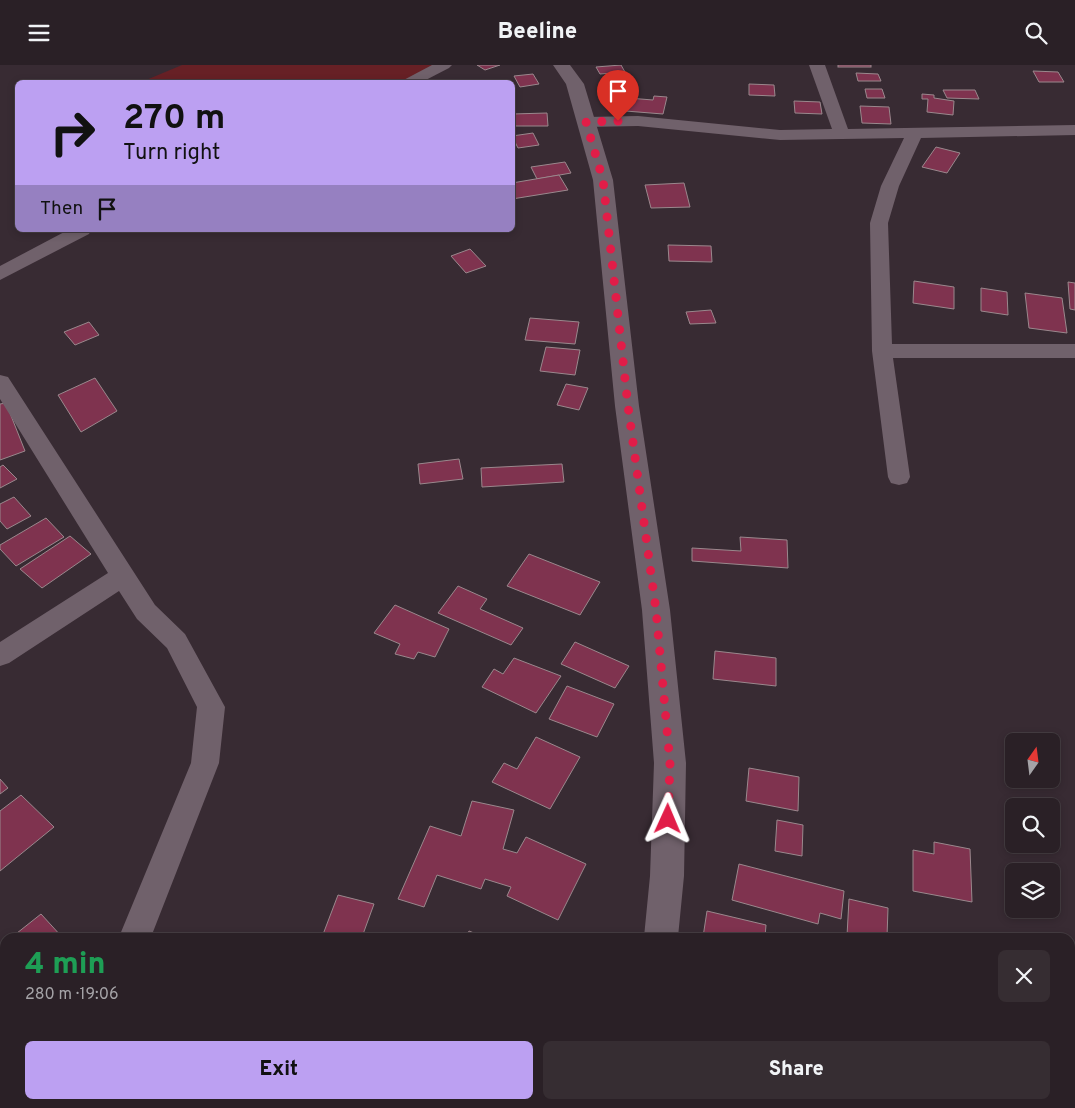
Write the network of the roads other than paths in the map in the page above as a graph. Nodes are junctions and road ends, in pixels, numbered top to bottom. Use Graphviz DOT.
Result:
graph roads {
  1 [pos="444,65"];
  2 [pos="561,65"];
  3 [pos="817,65"];
  4 [pos="412,80"];
  5 [pos="586,122"];
  6 [pos="1075,130"];
  7 [pos="916,133"];
  8 [pos="842,135"];
  9 [pos="78,232"];
  10 [pos="0,274"];
  11 [pos="882,351"];
  12 [pos="1075,351"];
  13 [pos="0,382"];
  14 [pos="899,477"];
  15 [pos="123,576"];
  16 [pos="0,655"];
  17 [pos="137,933"];
  18 [pos="662,933"];
  1 -- 4 [label="street"];
  2 -- 5 [label="street"];
  3 -- 8 [label="street"];
  5 -- 8 [label="street"];
  5 -- 18 [label="street"];
  6 -- 7 [label="street"];
  7 -- 8 [label="street"];
  7 -- 11 [label="street"];
  9 -- 10 [label="street"];
  11 -- 12 [label="street"];
  11 -- 14 [label="street"];
  13 -- 15 [label="street"];
  15 -- 16 [label="street"];
  15 -- 17 [label="street"];
}
